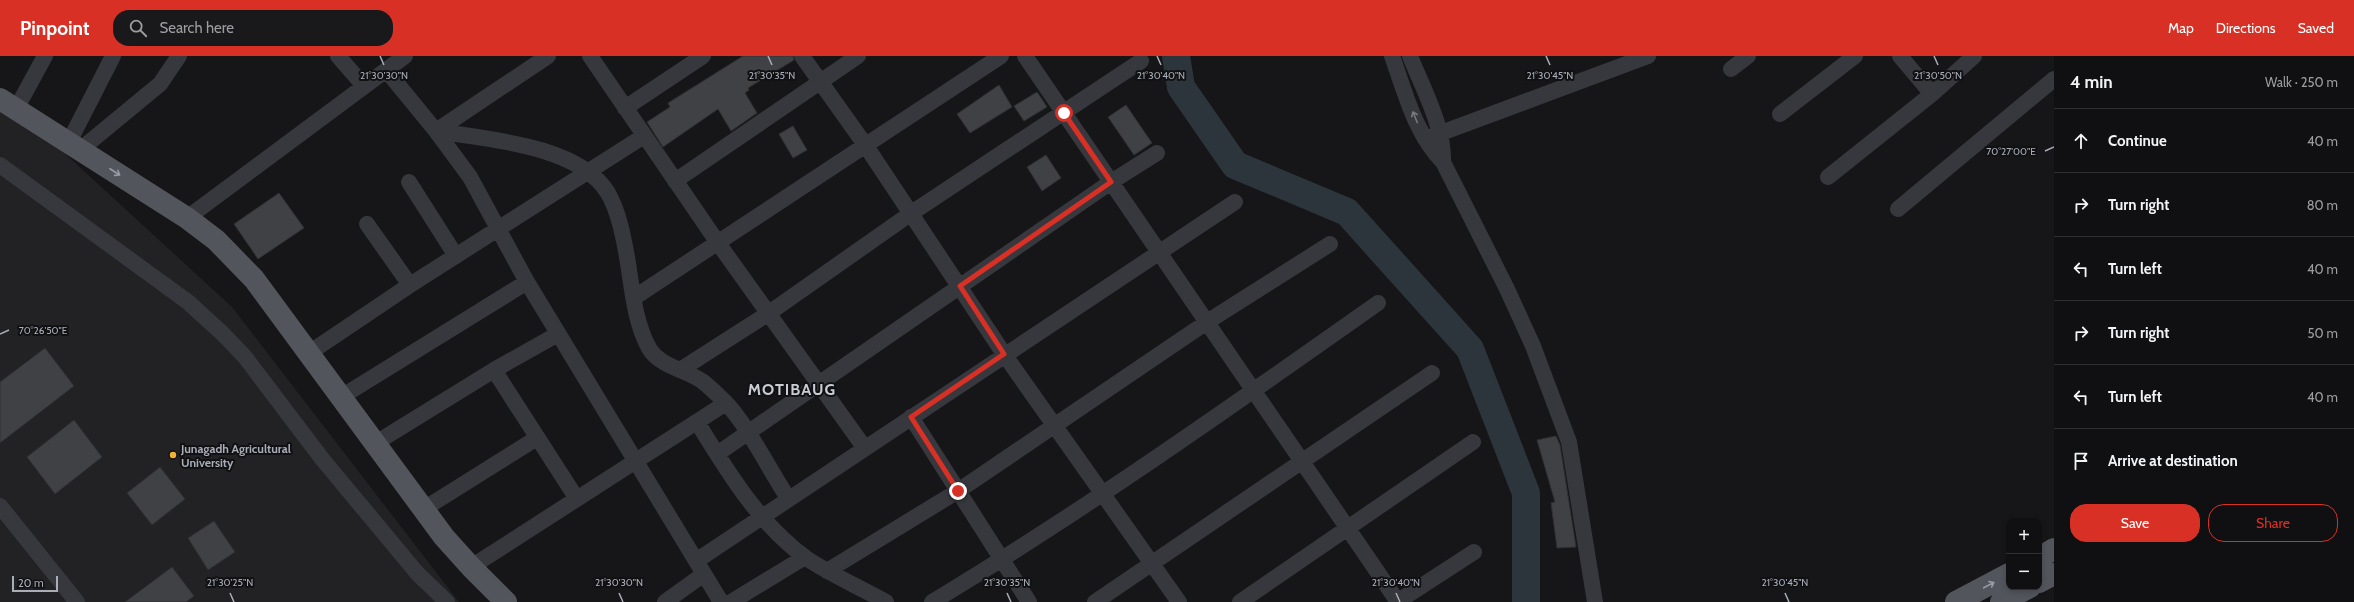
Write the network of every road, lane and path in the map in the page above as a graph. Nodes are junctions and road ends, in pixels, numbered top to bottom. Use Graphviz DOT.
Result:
graph roads {
  1 [pos="45,56"];
  2 [pos="113,56"];
  3 [pos="179,56"];
  4 [pos="338,56"];
  5 [pos="548,56"];
  6 [pos="590,56"];
  7 [pos="703,56"];
  8 [pos="802,56"];
  9 [pos="858,56"];
  10 [pos="1001,56"];
  11 [pos="1025,56"];
  12 [pos="1392,56"];
  13 [pos="1410,56"];
  14 [pos="1648,56"];
  15 [pos="1748,56"];
  16 [pos="1855,56"];
  17 [pos="1900,56"];
  18 [pos="1974,56"];
  19 [pos="403,57"];
  20 [pos="1141,62"];
  21 [pos="1731,69"];
  22 [pos="386,70"];
  23 [pos="2054,79"];
  24 [pos="821,82"];
  25 [pos="364,86"];
  26 [pos="1932,94"];
  27 [pos="5,107"];
  28 [pos="625,108"];
  29 [pos="1064,113"];
  30 [pos="1780,114"];
  31 [pos="436,131"];
  32 [pos="644,136"];
  33 [pos="1433,136"];
  34 [pos="74,146"];
  35 [pos="866,146"];
  36 [pos="1157,153"];
  37 [pos="0,165"];
  38 [pos="588,171"];
  39 [pos="1828,177"];
  40 [pos="675,181"];
  41 [pos="409,182"];
  42 [pos="1111,182"];
  43 [pos="1235,202"];
  44 [pos="1898,209"];
  45 [pos="910,214"];
  46 [pos="187,218"];
  47 [pos="367,224"];
  48 [pos="499,228"];
  49 [pos="718,243"];
  50 [pos="1330,244"];
  51 [pos="1159,252"];
  52 [pos="456,256"];
  53 [pos="527,282"];
  54 [pos="410,285"];
  55 [pos="960,286"];
  56 [pos="635,298"];
  57 [pos="1378,303"];
  58 [pos="769,313"];
  59 [pos="1207,322"];
  60 [pos="558,334"];
  61 [pos="309,353"];
  62 [pos="1004,354"];
  63 [pos="494,370"];
  64 [pos="680,370"];
  65 [pos="1432,373"];
  66 [pos="819,384"];
  67 [pos="1254,391"];
  68 [pos="341,396"];
  69 [pos="726,403"];
  70 [pos="911,417"];
  71 [pos="697,422"];
  72 [pos="1055,424"];
  73 [pos="747,433"];
  74 [pos="537,438"];
  75 [pos="1473,442"];
  76 [pos="374,444"];
  77 [pos="864,447"];
  78 [pos="717,454"];
  79 [pos="1302,461"];
  80 [pos="635,462"];
  81 [pos="958,491"];
  82 [pos="1104,492"];
  83 [pos="788,498"];
  84 [pos="577,499"];
  85 [pos="0,506"];
  86 [pos="422,510"];
  87 [pos="761,517"];
  88 [pos="1348,529"];
  89 [pos="2054,549"];
  90 [pos="1474,552"];
  91 [pos="2042,556"];
  92 [pos="805,557"];
  93 [pos="1002,560"];
  94 [pos="1153,563"];
  95 [pos="470,567"];
  96 [pos="700,567"];
  97 [pos="827,571"];
  98 [pos="2054,574"];
  99 [pos="2006,576"];
  100 [pos="2042,580"];
  101 [pos="2024,590"];
  102 [pos="872,600"];
  103 [pos="76,602"];
  104 [pos="447,602"];
  105 [pos="490,602"];
  106 [pos="506,602"];
  107 [pos="666,602"];
  108 [pos="721,602"];
  109 [pos="731,602"];
  110 [pos="932,602"];
  111 [pos="1029,602"];
  112 [pos="1095,602"];
  113 [pos="1179,602"];
  114 [pos="1240,602"];
  115 [pos="1398,602"];
  116 [pos="1595,602"];
  117 [pos="1956,602"];
  118 [pos="2001,602"];
  1 -- 27 [label="street"];
  2 -- 34 [label="street"];
  3 -- 34 [label="street"];
  4 -- 25 [label="street"];
  5 -- 31 [label="street"];
  6 -- 28 [label="street"];
  7 -- 28 [label="street"];
  8 -- 24 [label="street"];
  9 -- 24 [label="street"];
  10 -- 35 [label="street"];
  11 -- 29 [label="street"];
  33 -- 12 [label="street, one-way"];
  13 -- 33 [label="street"];
  14 -- 33 [label="street"];
  15 -- 21 [label="street"];
  16 -- 30 [label="street"];
  17 -- 26 [label="street"];
  18 -- 26 [label="street"];
  19 -- 22 [label="street"];
  20 -- 29 [label="street"];
  22 -- 25 [label="street"];
  22 -- 31 [label="street"];
  23 -- 44 [label="street"];
  24 -- 35 [label="street"];
  24 -- 40 [label="street"];
  25 -- 46 [label="street"];
  26 -- 39 [label="street"];
  27 -- 34 [label="main road"];
  27 -- 105 [label="main road"];
  28 -- 32 [label="street"];
  29 -- 42 [label="street"];
  29 -- 45 [label="street"];
  31 -- 38 [label="street"];
  31 -- 48 [label="street"];
  32 -- 38 [label="street"];
  32 -- 40 [label="street"];
  33 -- 116 [label="street"];
  34 -- 46 [label="main road, one-way"];
  35 -- 45 [label="street"];
  35 -- 49 [label="street"];
  36 -- 42 [label="street"];
  37 -- 104 [label="street"];
  38 -- 48 [label="street"];
  38 -- 56 [label="street"];
  40 -- 49 [label="street"];
  41 -- 52 [label="street"];
  42 -- 51 [label="street"];
  42 -- 55 [label="street"];
  43 -- 51 [label="street"];
  45 -- 55 [label="street"];
  45 -- 58 [label="street"];
  46 -- 61 [label="main road"];
  47 -- 54 [label="street"];
  48 -- 52 [label="street"];
  48 -- 53 [label="street"];
  49 -- 56 [label="street"];
  49 -- 58 [label="street"];
  50 -- 59 [label="street"];
  51 -- 59 [label="street"];
  51 -- 62 [label="street"];
  52 -- 54 [label="street"];
  53 -- 60 [label="street"];
  53 -- 68 [label="street"];
  54 -- 61 [label="street"];
  55 -- 62 [label="street"];
  55 -- 66 [label="street"];
  56 -- 64 [label="street"];
  57 -- 67 [label="street"];
  58 -- 64 [label="street"];
  58 -- 66 [label="street"];
  59 -- 67 [label="street"];
  59 -- 72 [label="street"];
  60 -- 63 [label="street"];
  60 -- 80 [label="street"];
  61 -- 68 [label="main road"];
  62 -- 70 [label="street"];
  62 -- 72 [label="street"];
  63 -- 74 [label="street"];
  63 -- 76 [label="street"];
  64 -- 69 [label="street"];
  65 -- 79 [label="street"];
  66 -- 73 [label="street"];
  66 -- 77 [label="street"];
  67 -- 79 [label="street"];
  67 -- 82 [label="street"];
  68 -- 76 [label="main road"];
  69 -- 71 [label="street"];
  69 -- 73 [label="street"];
  70 -- 77 [label="street"];
  70 -- 81 [label="street"];
  71 -- 78 [label="street"];
  71 -- 80 [label="street"];
  72 -- 81 [label="street"];
  72 -- 82 [label="street"];
  73 -- 78 [label="street"];
  73 -- 83 [label="street"];
  74 -- 84 [label="street"];
  74 -- 86 [label="street"];
  75 -- 88 [label="street"];
  76 -- 86 [label="main road"];
  77 -- 83 [label="street"];
  78 -- 87 [label="street"];
  79 -- 88 [label="street"];
  79 -- 94 [label="street"];
  80 -- 84 [label="street"];
  80 -- 96 [label="street"];
  81 -- 93 [label="street"];
  81 -- 97 [label="street"];
  82 -- 93 [label="street"];
  82 -- 94 [label="street"];
  83 -- 87 [label="street"];
  84 -- 95 [label="street"];
  85 -- 103 [label="street"];
  86 -- 95 [label="main road"];
  87 -- 92 [label="street"];
  87 -- 96 [label="street"];
  88 -- 114 [label="street"];
  88 -- 115 [label="street"];
  89 -- 91 [label="main road"];
  90 -- 115 [label="street"];
  92 -- 97 [label="street"];
  92 -- 109 [label="street"];
  93 -- 110 [label="street"];
  93 -- 111 [label="street"];
  94 -- 112 [label="street"];
  94 -- 113 [label="street"];
  95 -- 106 [label="main road"];
  96 -- 107 [label="street"];
  96 -- 108 [label="street"];
  97 -- 102 [label="street"];
  98 -- 100 [label="main road"];
  117 -- 99 [label="main road, one-way"];
  101 -- 118 [label="main road"];
}
